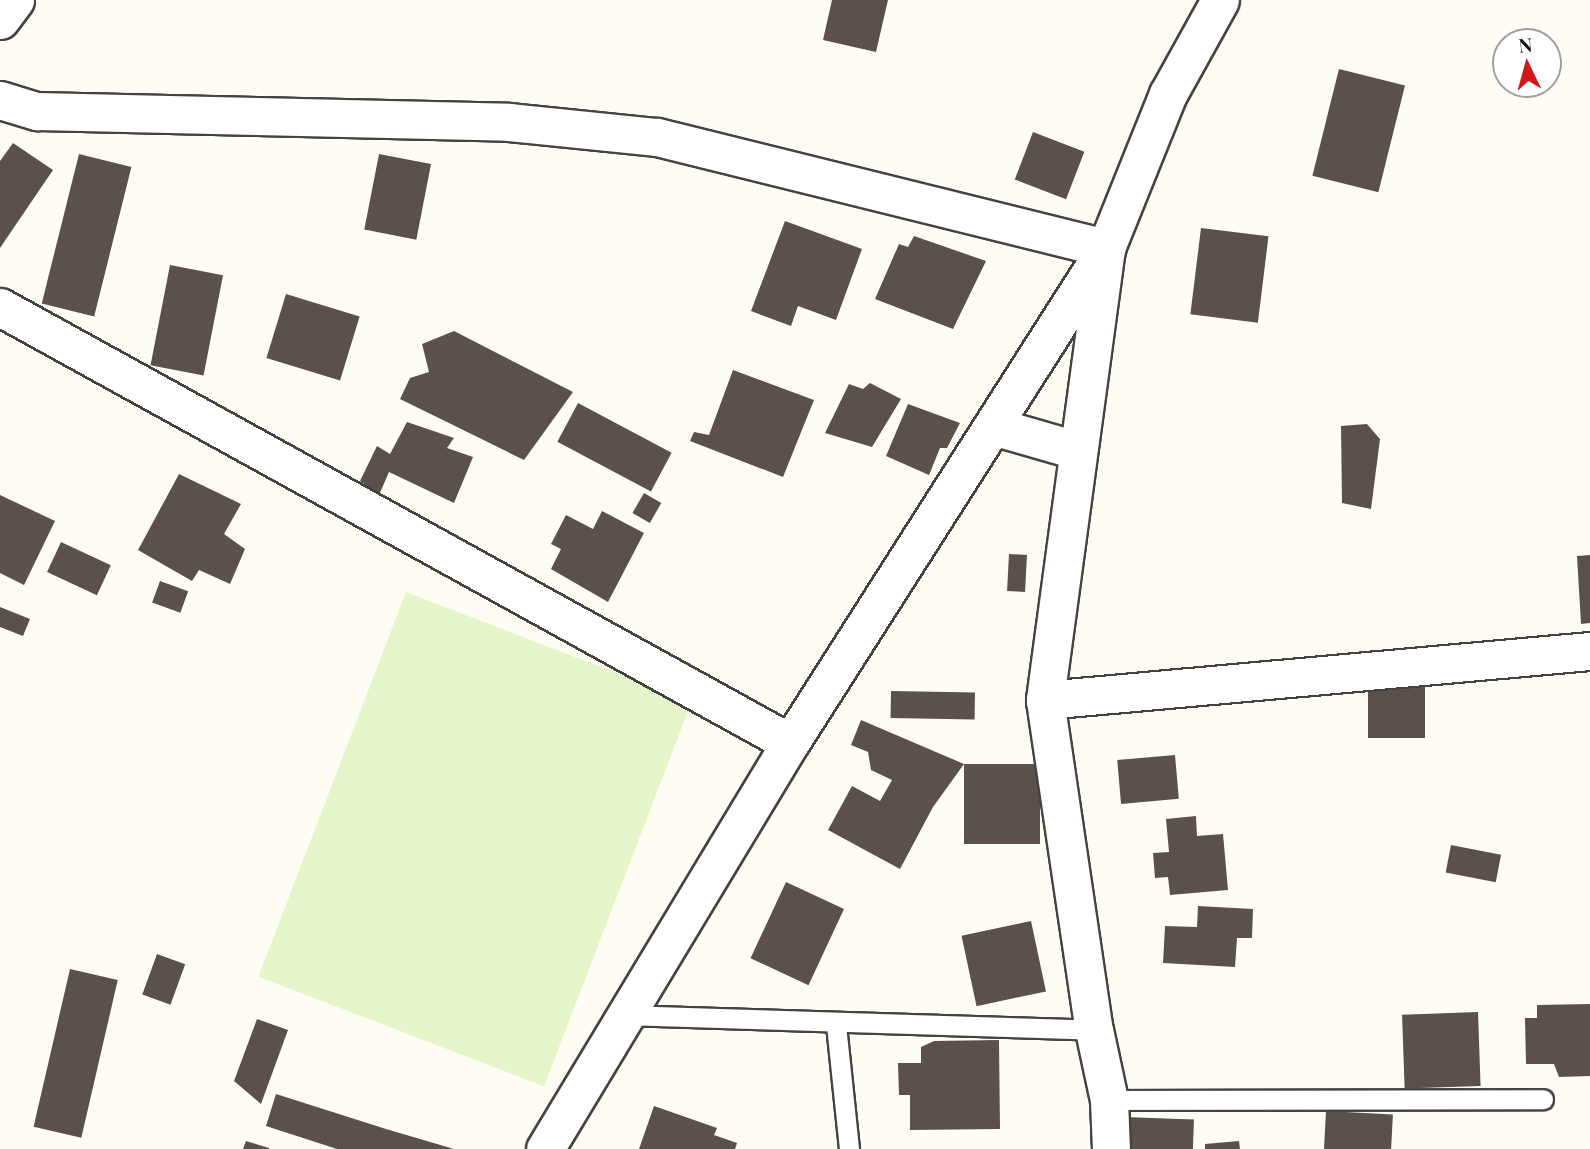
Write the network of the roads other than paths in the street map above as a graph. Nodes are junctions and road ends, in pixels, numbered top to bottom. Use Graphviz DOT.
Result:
graph roads {
  1 [pos="15,0"];
  2 [pos="1220,0"];
  3 [pos="0,20"];
  4 [pos="0,100"];
  5 [pos="1106,248"];
  6 [pos="0,307"];
  7 [pos="993,426"];
  8 [pos="1076,450"];
  9 [pos="1590,651"];
  10 [pos="1045,700"];
  11 [pos="790,743"];
  12 [pos="625,1015"];
  13 [pos="836,1025"];
  14 [pos="1094,1030"];
  15 [pos="1543,1099"];
  16 [pos="1109,1100"];
  17 [pos="545,1149"];
  18 [pos="849,1149"];
  19 [pos="1111,1149"];
  1 -- 3 [label="street"];
  2 -- 5 [label="street"];
  4 -- 5 [label="street"];
  5 -- 7 [label="street"];
  5 -- 8 [label="street"];
  6 -- 11 [label="street"];
  7 -- 8 [label="street"];
  7 -- 11 [label="street"];
  8 -- 10 [label="street"];
  9 -- 10 [label="street"];
  10 -- 14 [label="street"];
  11 -- 12 [label="street"];
  12 -- 13 [label="lane"];
  12 -- 17 [label="street"];
  13 -- 14 [label="lane"];
  13 -- 18 [label="lane"];
  14 -- 16 [label="street"];
  15 -- 16 [label="lane"];
  16 -- 19 [label="street"];
}
